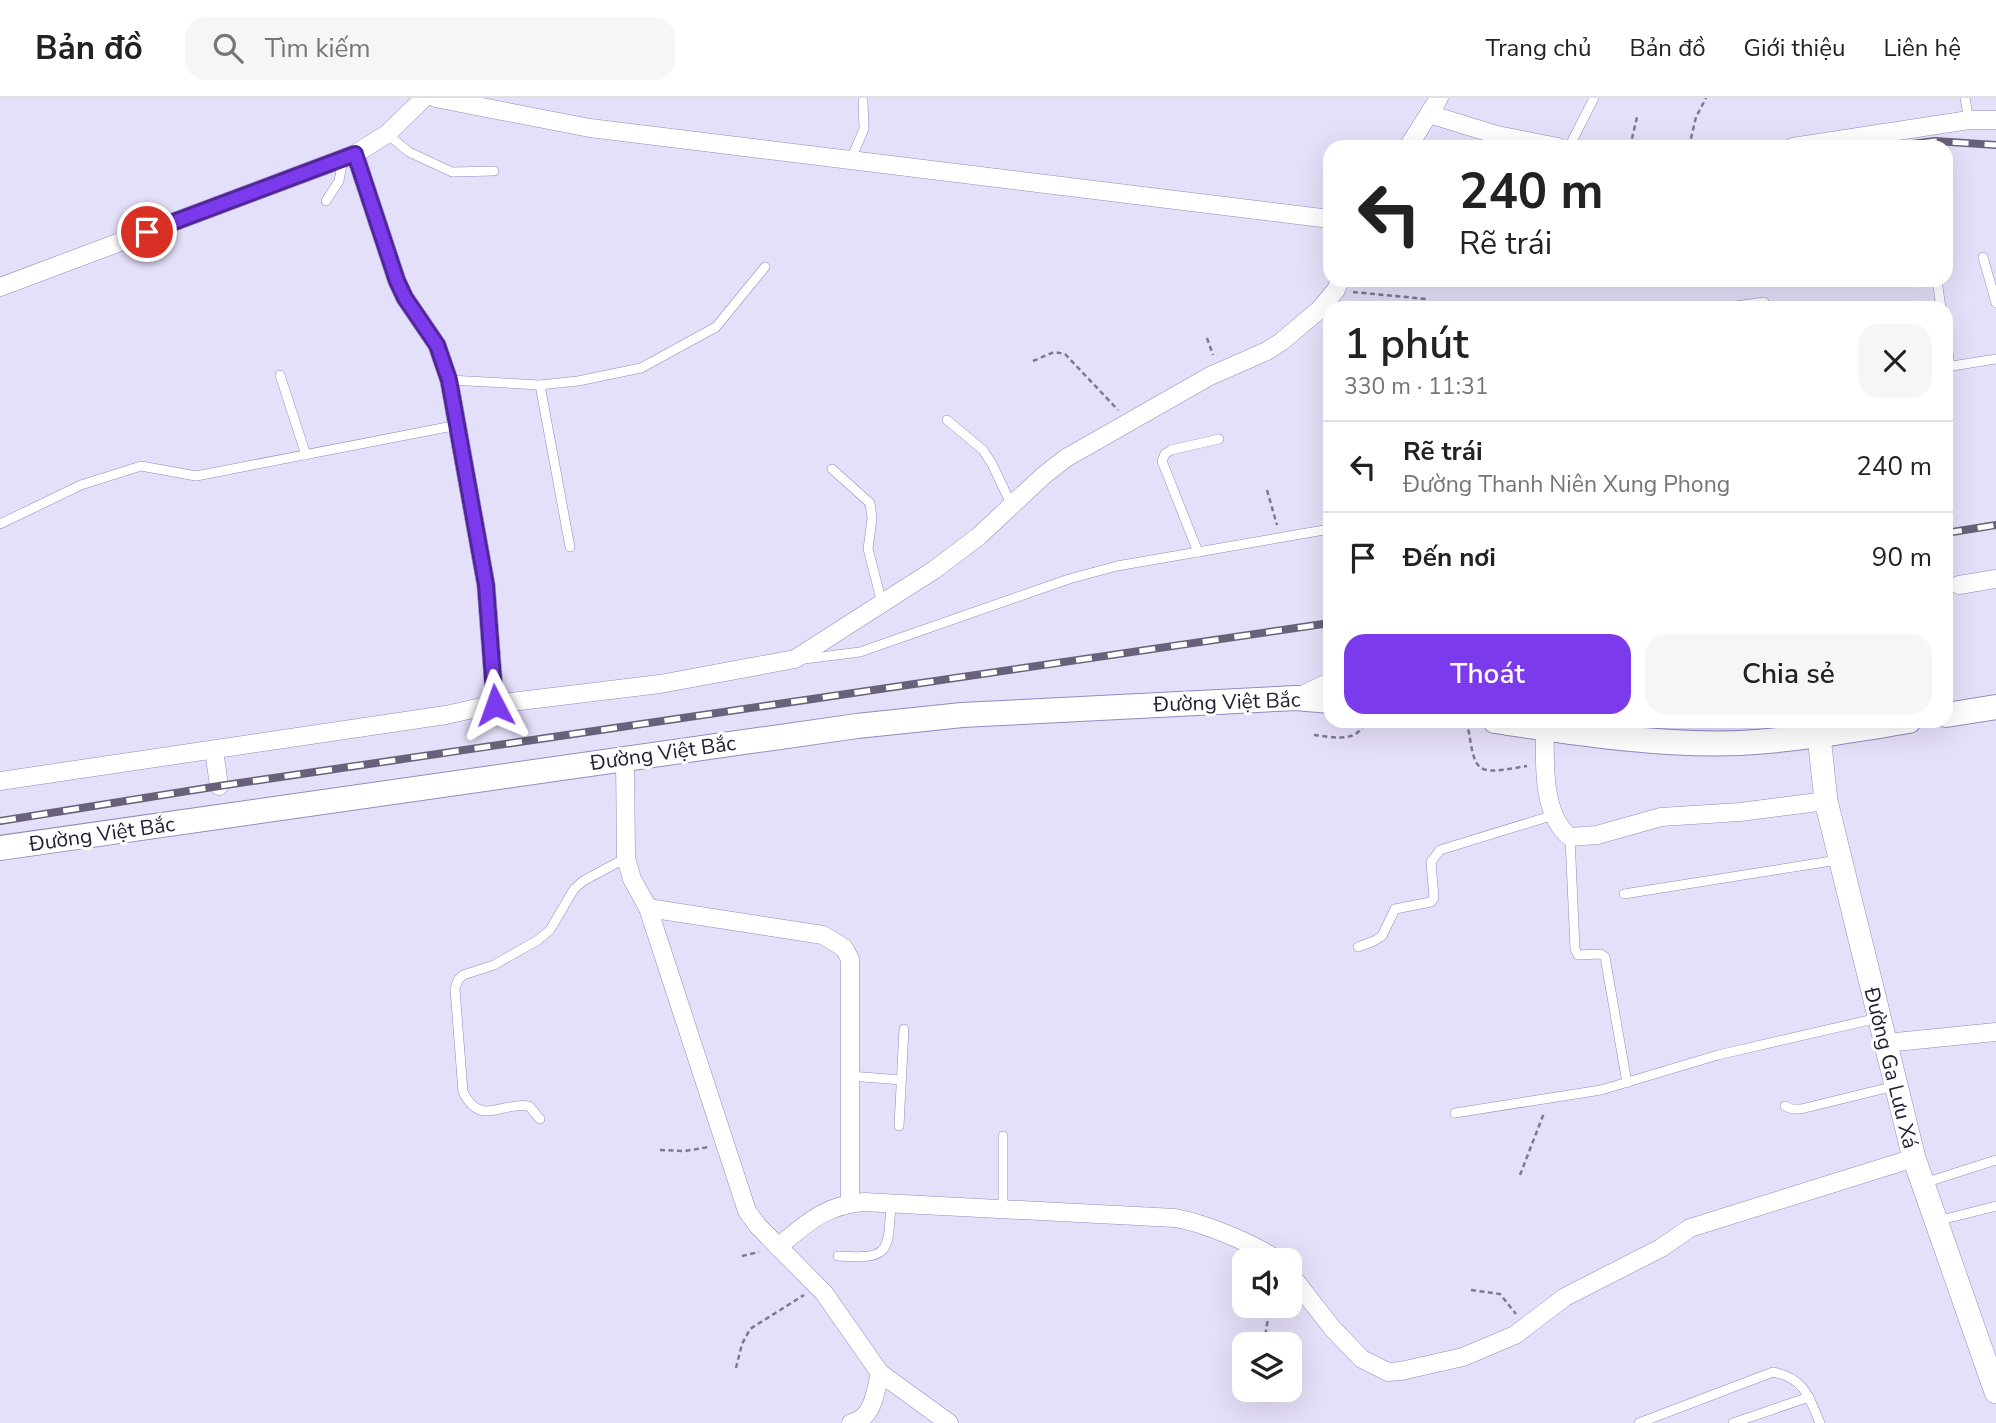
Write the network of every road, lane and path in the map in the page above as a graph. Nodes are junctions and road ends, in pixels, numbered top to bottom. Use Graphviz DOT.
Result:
graph roads {
  1 [pos="424,98"];
  2 [pos="435,98"];
  3 [pos="1439,98"];
  4 [pos="1594,98"];
  5 [pos="1706,98"];
  6 [pos="1965,98"];
  7 [pos="863,101"];
  8 [pos="1429,114"];
  9 [pos="1637,117"];
  10 [pos="1969,120"];
  11 [pos="1996,120"];
  12 [pos="387,134"];
  13 [pos="1412,140"];
  14 [pos="1523,140"];
  15 [pos="1573,140"];
  16 [pos="1632,140"];
  17 [pos="1691,140"];
  18 [pos="1839,140"];
  19 [pos="349,157"];
  20 [pos="851,159"];
  21 [pos="494,171"];
  22 [pos="326,201"];
  23 [pos="1323,218"];
  24 [pos="1983,257"];
  25 [pos="765,267"];
  26 [pos="0,287"];
  27 [pos="1351,287"];
  28 [pos="1426,299"];
  29 [pos="1996,303"];
  30 [pos="1323,306"];
  31 [pos="1996,359"];
  32 [pos="1032,361"];
  33 [pos="1953,365"];
  34 [pos="280,375"];
  35 [pos="449,380"];
  36 [pos="540,385"];
  37 [pos="947,420"];
  38 [pos="1130,422"];
  39 [pos="458,425"];
  40 [pos="1219,439"];
  41 [pos="306,455"];
  42 [pos="832,469"];
  43 [pos="1267,490"];
  44 [pos="1012,506"];
  45 [pos="0,524"];
  46 [pos="1323,530"];
  47 [pos="1281,538"];
  48 [pos="570,547"];
  49 [pos="1198,552"];
  50 [pos="1996,579"];
  51 [pos="1959,585"];
  52 [pos="882,603"];
  53 [pos="795,659"];
  54 [pos="1323,685"];
  55 [pos="1296,698"];
  56 [pos="1323,700"];
  57 [pos="495,705"];
  58 [pos="1996,707"];
  59 [pos="1953,714"];
  60 [pos="1363,728"];
  61 [pos="1468,728"];
  62 [pos="1545,728"];
  63 [pos="1563,728"];
  64 [pos="1852,728"];
  65 [pos="1819,732"];
  66 [pos="1314,735"];
  67 [pos="214,750"];
  68 [pos="625,759"];
  69 [pos="1545,763"];
  70 [pos="0,781"];
  71 [pos="219,786"];
  72 [pos="1826,802"];
  73 [pos="1554,815"];
  74 [pos="1570,837"];
  75 [pos="0,848"];
  76 [pos="626,858"];
  77 [pos="1840,859"];
  78 [pos="1624,894"];
  79 [pos="648,908"];
  80 [pos="1358,947"];
  81 [pos="1878,1018"];
  82 [pos="904,1029"];
  83 [pos="1996,1032"];
  84 [pos="1886,1044"];
  85 [pos="850,1076"];
  86 [pos="901,1080"];
  87 [pos="1627,1083"];
  88 [pos="1896,1085"];
  89 [pos="1545,1099"];
  90 [pos="1785,1106"];
  91 [pos="1455,1113"];
  92 [pos="540,1119"];
  93 [pos="899,1126"];
  94 [pos="1003,1136"];
  95 [pos="724,1142"];
  96 [pos="660,1150"];
  97 [pos="1914,1158"];
  98 [pos="1996,1160"];
  99 [pos="1520,1175"];
  100 [pos="1924,1183"];
  101 [pos="850,1203"];
  102 [pos="891,1203"];
  103 [pos="1996,1206"];
  104 [pos="1003,1210"];
  105 [pos="1936,1222"];
  106 [pos="778,1247"];
  107 [pos="1257,1248"];
  108 [pos="838,1256"];
  109 [pos="818,1286"];
  110 [pos="1302,1289"];
  111 [pos="1471,1290"];
  112 [pos="1524,1329"];
  113 [pos="736,1368"];
  114 [pos="880,1373"];
  115 [pos="1996,1392"];
  116 [pos="1809,1397"];
  117 [pos="851,1423"];
  118 [pos="949,1423"];
  119 [pos="1639,1423"];
  120 [pos="1733,1423"];
  121 [pos="1820,1423"];
  1 -- 12 [label="street"];
  2 -- 20 [label="street"];
  3 -- 8 [label="street"];
  4 -- 15 [label="lane"];
  5 -- 17 [label="path"];
  6 -- 10 [label="lane"];
  7 -- 20 [label="lane"];
  8 -- 13 [label="street"];
  8 -- 14 [label="street"];
  9 -- 16 [label="path"];
  10 -- 11 [label="street"];
  10 -- 18 [label="street"];
  12 -- 19 [label="street"];
  12 -- 21 [label="lane"];
  19 -- 22 [label="lane"];
  19 -- 26 [label="street"];
  19 -- 35 [label="street"];
  20 -- 23 [label="street"];
  24 -- 29 [label="lane"];
  25 -- 36 [label="lane"];
  27 -- 28 [label="path"];
  30 -- 38 [label="street"];
  31 -- 33 [label="lane"];
  32 -- 38 [label="path"];
  34 -- 41 [label="lane"];
  35 -- 36 [label="lane"];
  35 -- 39 [label="street"];
  36 -- 48 [label="lane"];
  37 -- 44 [label="lane"];
  38 -- 44 [label="street"];
  39 -- 41 [label="lane"];
  39 -- 57 [label="street"];
  40 -- 49 [label="lane"];
  41 -- 45 [label="lane"];
  42 -- 52 [label="lane"];
  43 -- 47 [label="path"];
  44 -- 52 [label="street"];
  46 -- 47 [label="lane"];
  47 -- 49 [label="lane"];
  49 -- 53 [label="lane"];
  50 -- 51 [label="street"];
  52 -- 53 [label="street"];
  53 -- 57 [label="street"];
  54 -- 55 [label="street"];
  55 -- 56 [label="main road, Đường Việt Bắc"];
  55 -- 68 [label="main road, Đường Việt Bắc"];
  57 -- 67 [label="street"];
  58 -- 59 [label="main road"];
  60 -- 66 [label="path"];
  61 -- 69 [label="path"];
  62 -- 69 [label="street"];
  63 -- 65 [label="main road"];
  64 -- 65 [label="main road"];
  65 -- 72 [label="street, Đường Ga Lưu Xá"];
  67 -- 70 [label="street"];
  67 -- 71 [label="street"];
  68 -- 75 [label="main road, Đường Việt Bắc"];
  68 -- 76 [label="street"];
  69 -- 73 [label="street"];
  72 -- 74 [label="street"];
  72 -- 77 [label="street, Đường Ga Lưu Xá"];
  73 -- 74 [label="street"];
  73 -- 80 [label="lane"];
  74 -- 87 [label="lane"];
  76 -- 79 [label="street"];
  76 -- 92 [label="lane"];
  77 -- 78 [label="lane"];
  77 -- 81 [label="street, Đường Ga Lưu Xá"];
  79 -- 85 [label="street"];
  79 -- 95 [label="street"];
  81 -- 84 [label="street, Đường Ga Lưu Xá"];
  81 -- 87 [label="lane"];
  82 -- 86 [label="lane"];
  83 -- 84 [label="street"];
  84 -- 88 [label="street, Đường Ga Lưu Xá"];
  85 -- 86 [label="lane"];
  85 -- 101 [label="street"];
  86 -- 93 [label="lane"];
  87 -- 89 [label="lane"];
  88 -- 90 [label="lane"];
  88 -- 97 [label="street, Đường Ga Lưu Xá"];
  89 -- 91 [label="lane"];
  89 -- 99 [label="path"];
  94 -- 104 [label="lane"];
  95 -- 96 [label="path"];
  95 -- 106 [label="street"];
  97 -- 100 [label="street, Đường Ga Lưu Xá"];
  97 -- 112 [label="street"];
  98 -- 100 [label="lane"];
  100 -- 105 [label="street, Đường Ga Lưu Xá"];
  101 -- 102 [label="street"];
  101 -- 106 [label="street"];
  102 -- 104 [label="street"];
  102 -- 108 [label="lane"];
  103 -- 105 [label="lane"];
  104 -- 107 [label="street"];
  105 -- 115 [label="street, Đường Ga Lưu Xá"];
  106 -- 109 [label="street"];
  109 -- 113 [label="path"];
  109 -- 114 [label="street"];
  110 -- 112 [label="street"];
  111 -- 112 [label="path"];
  114 -- 117 [label="street"];
  114 -- 118 [label="street"];
  116 -- 119 [label="lane"];
  116 -- 120 [label="lane"];
  116 -- 121 [label="lane"];
}
